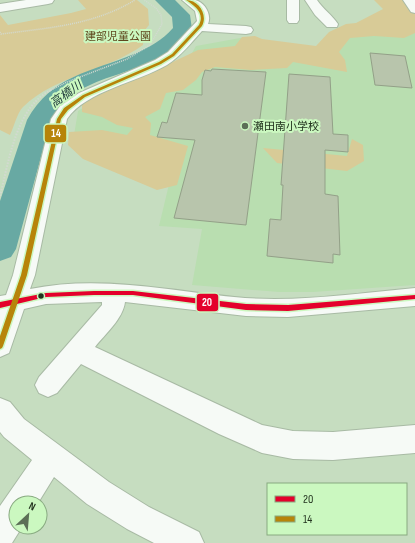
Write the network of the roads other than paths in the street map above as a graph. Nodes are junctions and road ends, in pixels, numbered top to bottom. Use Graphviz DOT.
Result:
graph roads {
  1 [pos="48,0"];
  2 [pos="188,0"];
  3 [pos="293,0"];
  4 [pos="311,0"];
  5 [pos="409,0"];
  6 [pos="0,8"];
  7 [pos="415,9"];
  8 [pos="293,20"];
  9 [pos="201,22"];
  10 [pos="332,24"];
  11 [pos="247,25"];
  12 [pos="115,293"];
  13 [pos="414,298"];
  14 [pos="6,304"];
  15 [pos="0,346"];
  16 [pos="78,351"];
  17 [pos="48,385"];
  18 [pos="0,411"];
  19 [pos="415,438"];
  20 [pos="50,457"];
  21 [pos="25,495"];
  22 [pos="8,521"];
  23 [pos="0,533"];
  24 [pos="188,543"];
  1 -- 6 [label="street"];
  2 -- 9 [label="street"];
  3 -- 8 [label="street"];
  4 -- 10 [label="street"];
  5 -- 7 [label="street"];
  9 -- 11 [label="street"];
  9 -- 14 [label="street"];
  12 -- 13 [label="street"];
  12 -- 14 [label="street"];
  12 -- 16 [label="street"];
  14 -- 15 [label="street"];
  16 -- 17 [label="street"];
  16 -- 19 [label="street"];
  18 -- 20 [label="street"];
  20 -- 21 [label="street"];
  20 -- 24 [label="street"];
  22 -- 23 [label="street"];
}
